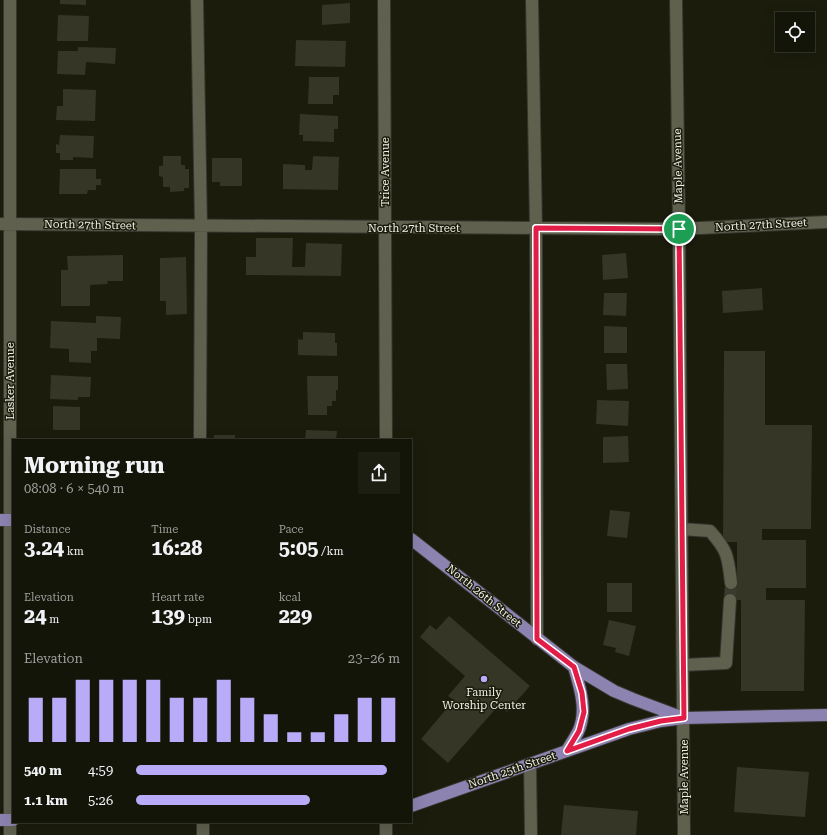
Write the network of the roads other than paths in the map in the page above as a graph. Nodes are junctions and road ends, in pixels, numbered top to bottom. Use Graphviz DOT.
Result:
graph roads {
  1 [pos="10,0"];
  2 [pos="197,0"];
  3 [pos="384,0"];
  4 [pos="532,0"];
  5 [pos="676,0"];
  6 [pos="827,222"];
  7 [pos="5,224"];
  8 [pos="201,226"];
  9 [pos="385,228"];
  10 [pos="536,228"];
  11 [pos="679,229"];
  12 [pos="200,439"];
  13 [pos="386,439"];
  14 [pos="8,520"];
  15 [pos="682,529"];
  16 [pos="412,540"];
  17 [pos="731,583"];
  18 [pos="730,600"];
  19 [pos="537,639"];
  20 [pos="683,665"];
  21 [pos="574,667"];
  22 [pos="827,714"];
  23 [pos="684,718"];
  24 [pos="567,751"];
  25 [pos="530,764"];
  26 [pos="412,806"];
  27 [pos="8,820"];
  28 [pos="203,823"];
  29 [pos="386,823"];
  30 [pos="10,835"];
  31 [pos="203,835"];
  32 [pos="386,835"];
  33 [pos="531,835"];
  34 [pos="684,835"];
  1 -- 7 [label="street, Lasker Avenue"];
  2 -- 8 [label="street"];
  3 -- 9 [label="street, Trice Avenue"];
  4 -- 10 [label="street"];
  5 -- 11 [label="street, Maple Avenue"];
  6 -- 11 [label="street, North 27th Street"];
  7 -- 8 [label="street, North 27th Street"];
  7 -- 14 [label="street, Lasker Avenue"];
  8 -- 9 [label="street, North 27th Street"];
  8 -- 12 [label="street"];
  9 -- 10 [label="street, North 27th Street"];
  9 -- 13 [label="street, Trice Avenue"];
  10 -- 11 [label="street, North 27th Street"];
  10 -- 19 [label="street"];
  11 -- 15 [label="street, Maple Avenue"];
  14 -- 27 [label="street, Lasker Avenue"];
  15 -- 17 [label="street"];
  15 -- 20 [label="street, Maple Avenue"];
  16 -- 19 [label="main road, North 26th Street"];
  18 -- 20 [label="street"];
  19 -- 21 [label="main road, North 26th Street"];
  20 -- 23 [label="street, Maple Avenue"];
  21 -- 23 [label="main road, North 26th Street"];
  21 -- 24 [label="main road"];
  22 -- 23 [label="main road, North 25th Street"];
  23 -- 24 [label="main road, North 25th Street"];
  23 -- 34 [label="street, Maple Avenue"];
  24 -- 25 [label="main road, North 25th Street"];
  25 -- 26 [label="main road, North 25th Street"];
  25 -- 33 [label="street"];
  27 -- 30 [label="street, Lasker Avenue"];
  28 -- 31 [label="street"];
  29 -- 32 [label="street"];
}
